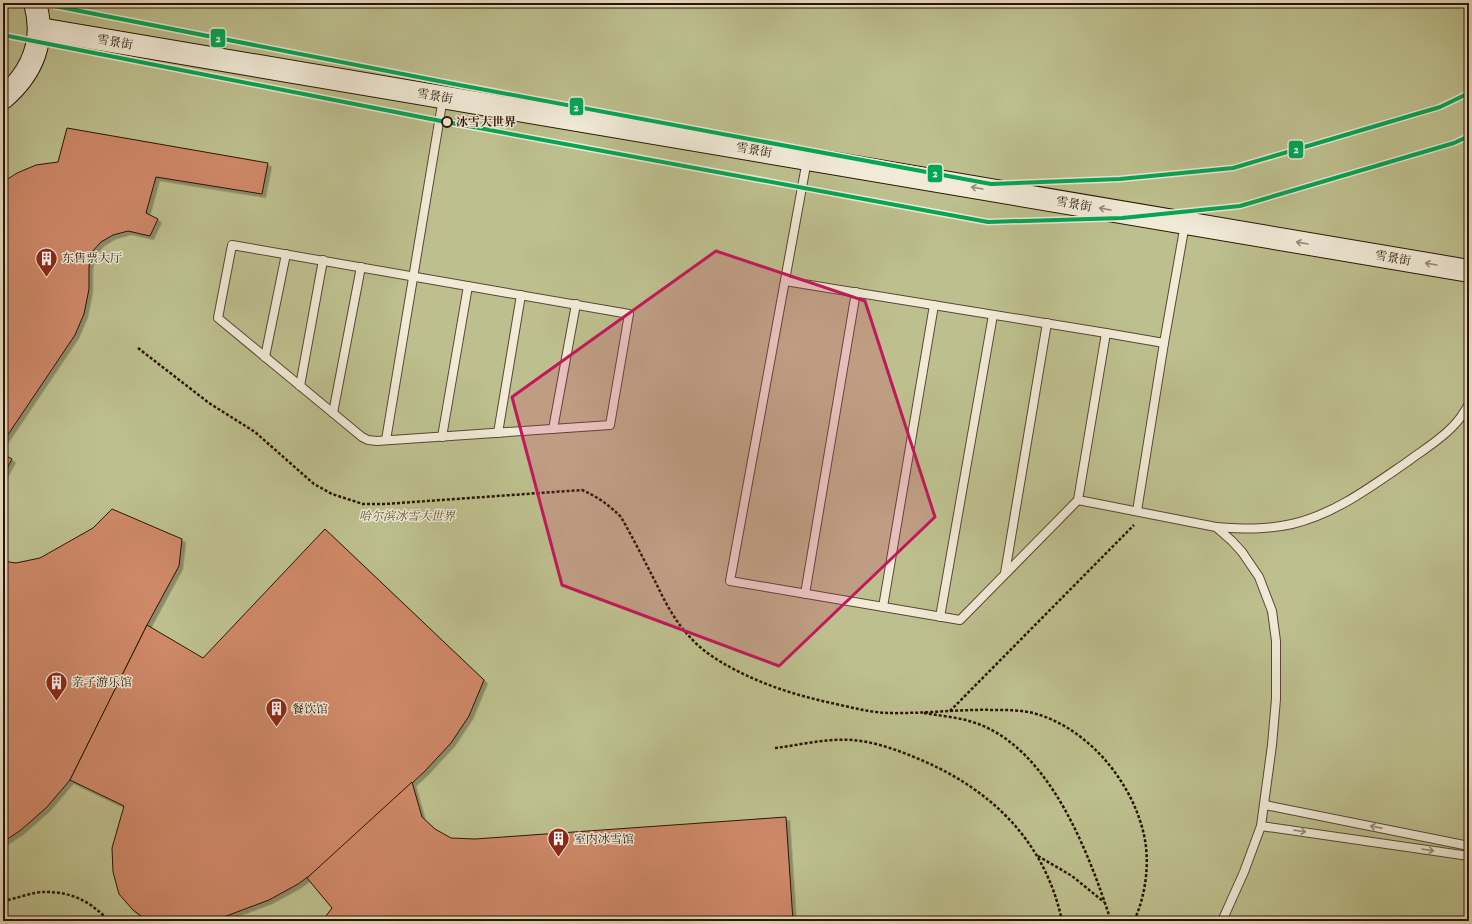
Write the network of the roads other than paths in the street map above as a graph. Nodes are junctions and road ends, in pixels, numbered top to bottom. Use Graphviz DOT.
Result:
graph roads {
  1 [pos="35,3"];
  2 [pos="40,29"];
  3 [pos="3,98"];
  4 [pos="444,98"];
  5 [pos="807,159"];
  6 [pos="1185,223"];
  7 [pos="286,254"];
  8 [pos="323,260"];
  9 [pos="361,267"];
  10 [pos="1469,271"];
  11 [pos="414,277"];
  12 [pos="785,280"];
  13 [pos="468,286"];
  14 [pos="856,292"];
  15 [pos="522,295"];
  16 [pos="576,304"];
  17 [pos="934,305"];
  18 [pos="993,315"];
  19 [pos="1047,323"];
  20 [pos="1106,333"];
  21 [pos="1164,343"];
  22 [pos="265,357"];
  23 [pos="300,386"];
  24 [pos="1469,404"];
  25 [pos="333,413"];
  26 [pos="553,429"];
  27 [pos="498,433"];
  28 [pos="442,437"];
  29 [pos="386,440"];
  30 [pos="1078,500"];
  31 [pos="1136,512"];
  32 [pos="1216,527"];
  33 [pos="1005,573"];
  34 [pos="804,594"];
  35 [pos="883,607"];
  36 [pos="940,617"];
  37 [pos="1265,805"];
  38 [pos="1261,826"];
  39 [pos="1469,846"];
  40 [pos="1469,856"];
  41 [pos="1222,921"];
  1 -- 2 [label="street"];
  2 -- 3 [label="street"];
  2 -- 4 [label="street, 雪景街"];
  4 -- 5 [label="street, 雪景街"];
  4 -- 11 [label="lane"];
  6 -- 5 [label="street, 雪景街, one-way"];
  5 -- 12 [label="lane"];
  10 -- 6 [label="street, 雪景街, one-way"];
  6 -- 21 [label="lane"];
  7 -- 8 [label="lane"];
  7 -- 22 [label="lane"];
  7 -- 22 [label="lane"];
  8 -- 9 [label="lane"];
  8 -- 23 [label="lane"];
  9 -- 11 [label="lane"];
  9 -- 25 [label="lane"];
  11 -- 13 [label="lane"];
  11 -- 29 [label="lane"];
  12 -- 14 [label="lane"];
  12 -- 34 [label="lane"];
  13 -- 15 [label="lane"];
  13 -- 28 [label="lane"];
  14 -- 17 [label="lane"];
  14 -- 34 [label="lane"];
  15 -- 16 [label="lane"];
  15 -- 27 [label="lane"];
  16 -- 26 [label="lane"];
  16 -- 26 [label="lane"];
  17 -- 18 [label="lane"];
  17 -- 35 [label="lane"];
  18 -- 19 [label="lane"];
  18 -- 36 [label="lane"];
  19 -- 20 [label="lane"];
  19 -- 33 [label="lane"];
  20 -- 21 [label="lane"];
  20 -- 30 [label="lane"];
  21 -- 31 [label="lane"];
  22 -- 23 [label="lane"];
  23 -- 25 [label="lane"];
  24 -- 32 [label="lane"];
  25 -- 29 [label="lane"];
  26 -- 27 [label="lane"];
  27 -- 28 [label="lane"];
  28 -- 29 [label="lane"];
  30 -- 31 [label="lane"];
  30 -- 33 [label="lane"];
  31 -- 32 [label="lane"];
  32 -- 37 [label="lane"];
  33 -- 36 [label="lane"];
  34 -- 35 [label="lane"];
  35 -- 36 [label="lane"];
  37 -- 38 [label="lane"];
  39 -- 37 [label="lane, one-way"];
  38 -- 40 [label="lane, one-way"];
  38 -- 41 [label="lane"];
}
